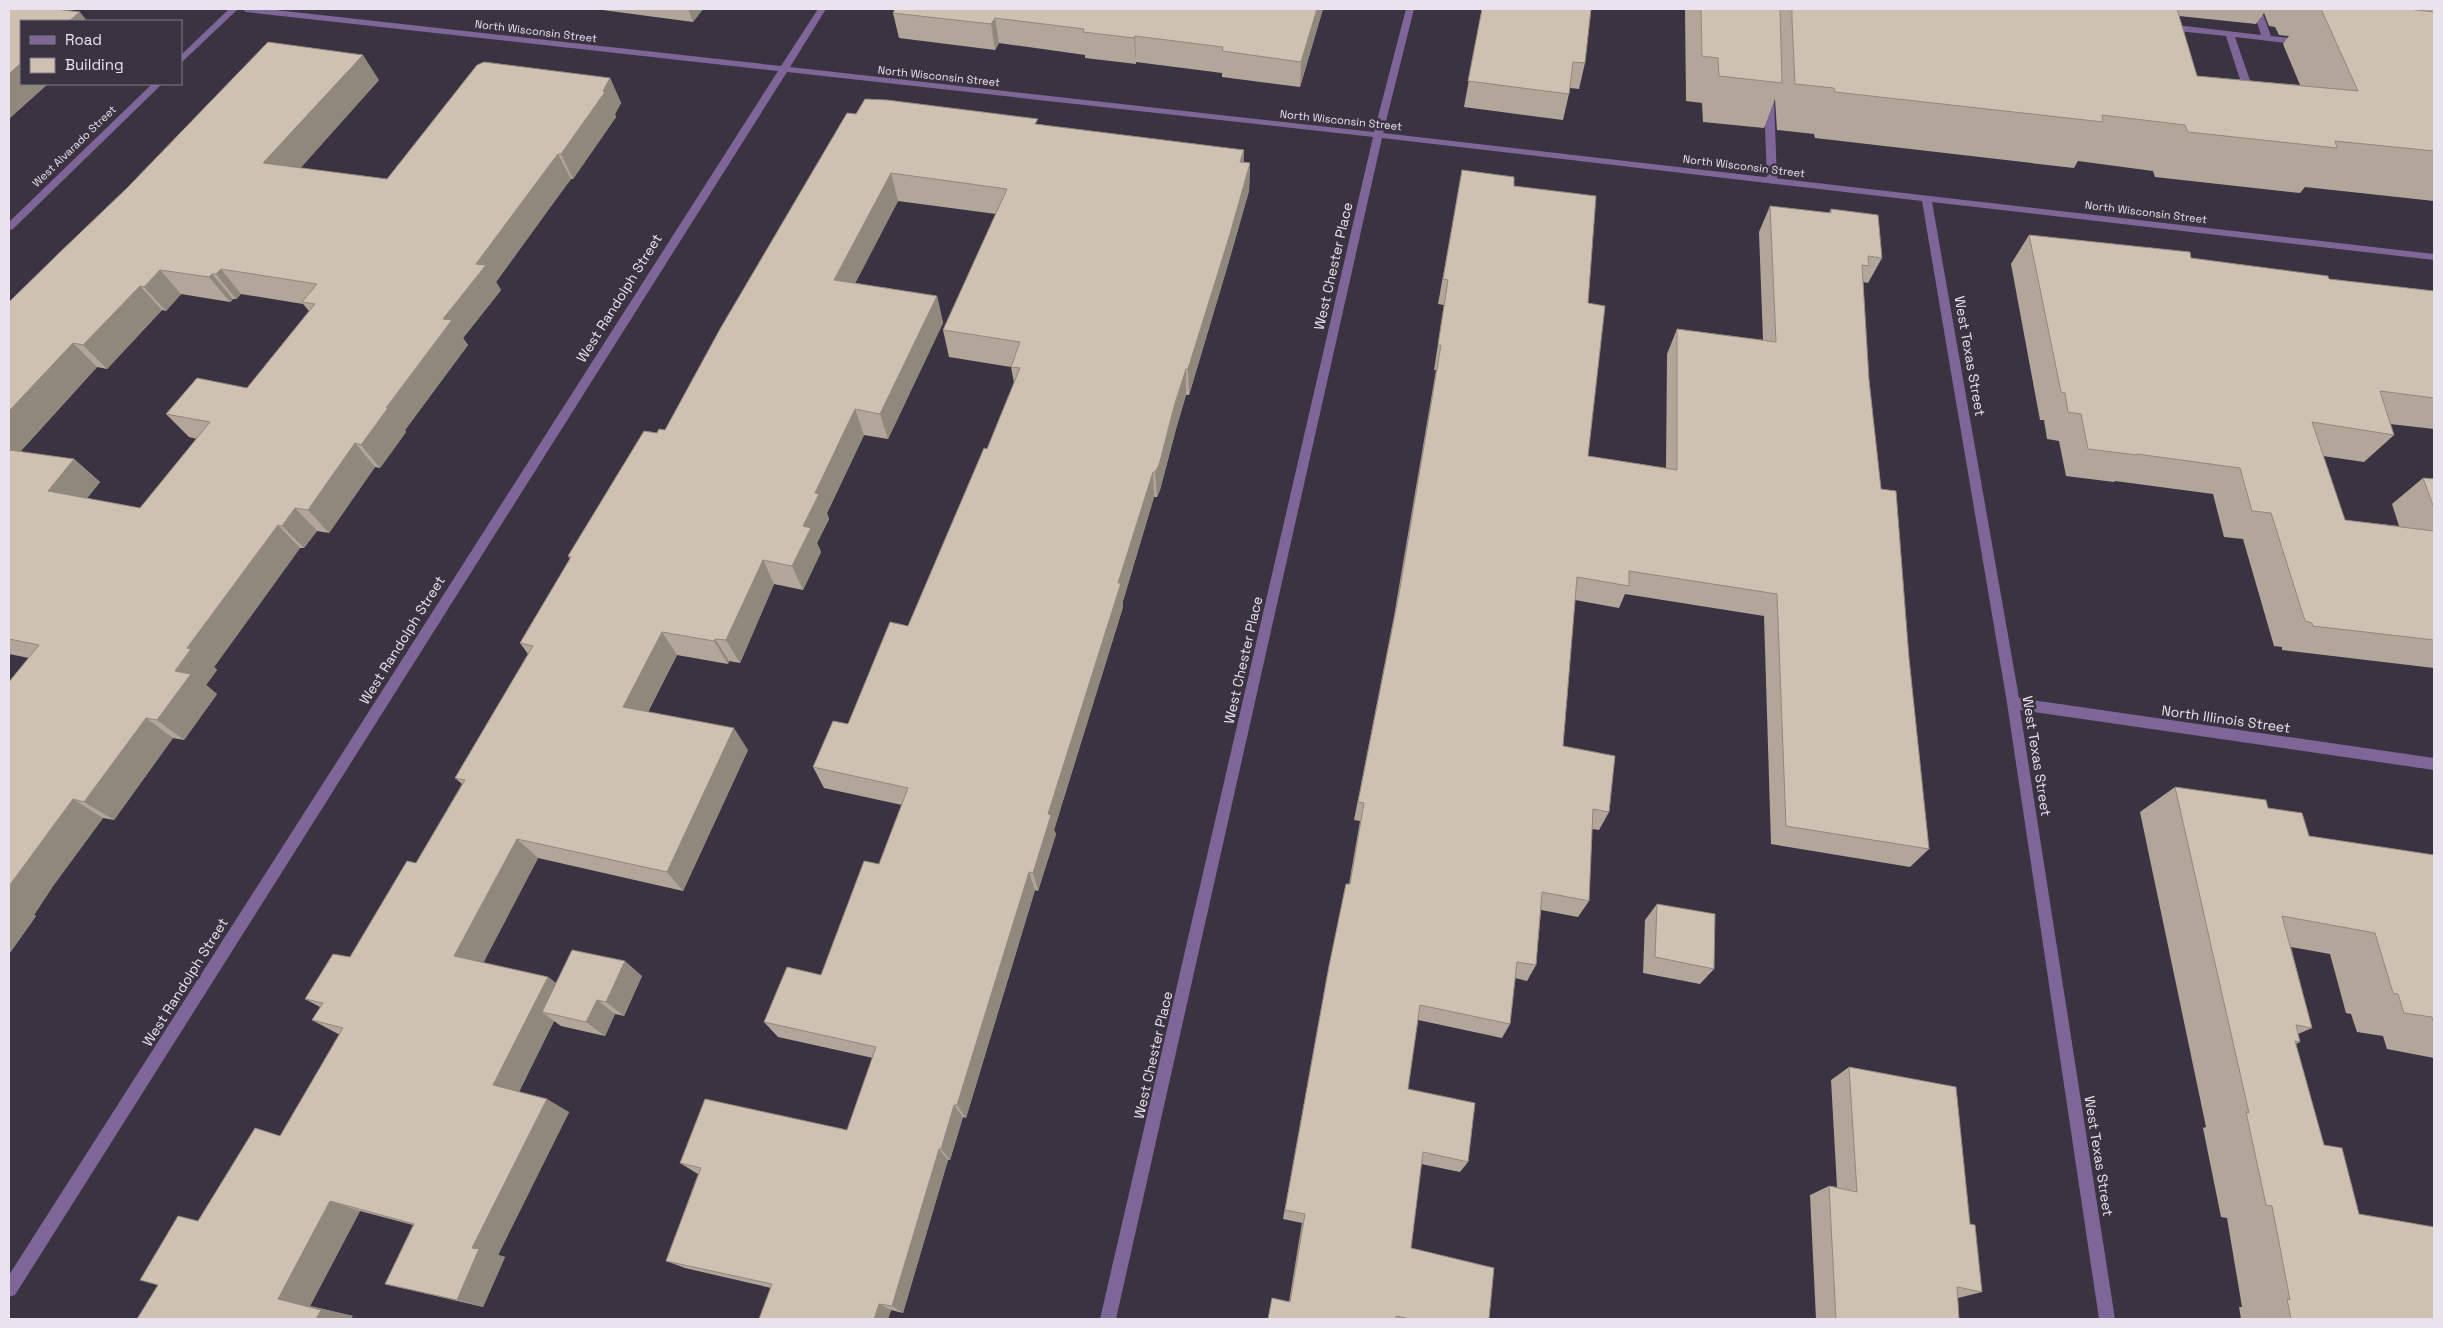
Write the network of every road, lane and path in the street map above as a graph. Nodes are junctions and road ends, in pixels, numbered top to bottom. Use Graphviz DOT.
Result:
graph roads {
  1 [pos="234,9"];
  2 [pos="246,9"];
  3 [pos="822,9"];
  4 [pos="1410,9"];
  5 [pos="2256,9"];
  6 [pos="2156,26"];
  7 [pos="2229,34"];
  8 [pos="2267,38"];
  9 [pos="2316,44"];
  10 [pos="182,59"];
  11 [pos="782,70"];
  12 [pos="156,85"];
  13 [pos="1768,85"];
  14 [pos="2254,107"];
  15 [pos="1378,135"];
  16 [pos="1772,181"];
  17 [pos="1927,198"];
  18 [pos="9,227"];
  19 [pos="2434,256"];
  20 [pos="2012,703"];
  21 [pos="2434,764"];
  22 [pos="9,1289"];
  23 [pos="1108,1319"];
  24 [pos="2108,1319"];
  1 -- 10 [label="street"];
  2 -- 11 [label="street, North Wisconsin Street"];
  3 -- 11 [label="street, West Randolph Street"];
  4 -- 15 [label="street, West Chester Place"];
  5 -- 8 [label="street"];
  6 -- 7 [label="street"];
  7 -- 8 [label="street"];
  7 -- 14 [label="street"];
  8 -- 9 [label="street"];
  11 -- 15 [label="street, North Wisconsin Street"];
  11 -- 22 [label="street, West Randolph Street"];
  12 -- 18 [label="street, West Alvarado Street"];
  13 -- 16 [label="street"];
  15 -- 16 [label="street, North Wisconsin Street"];
  15 -- 23 [label="street, West Chester Place"];
  16 -- 17 [label="street, North Wisconsin Street"];
  17 -- 19 [label="street, North Wisconsin Street"];
  17 -- 20 [label="street, West Texas Street"];
  20 -- 21 [label="street, North Illinois Street"];
  20 -- 24 [label="street, West Texas Street"];
}
